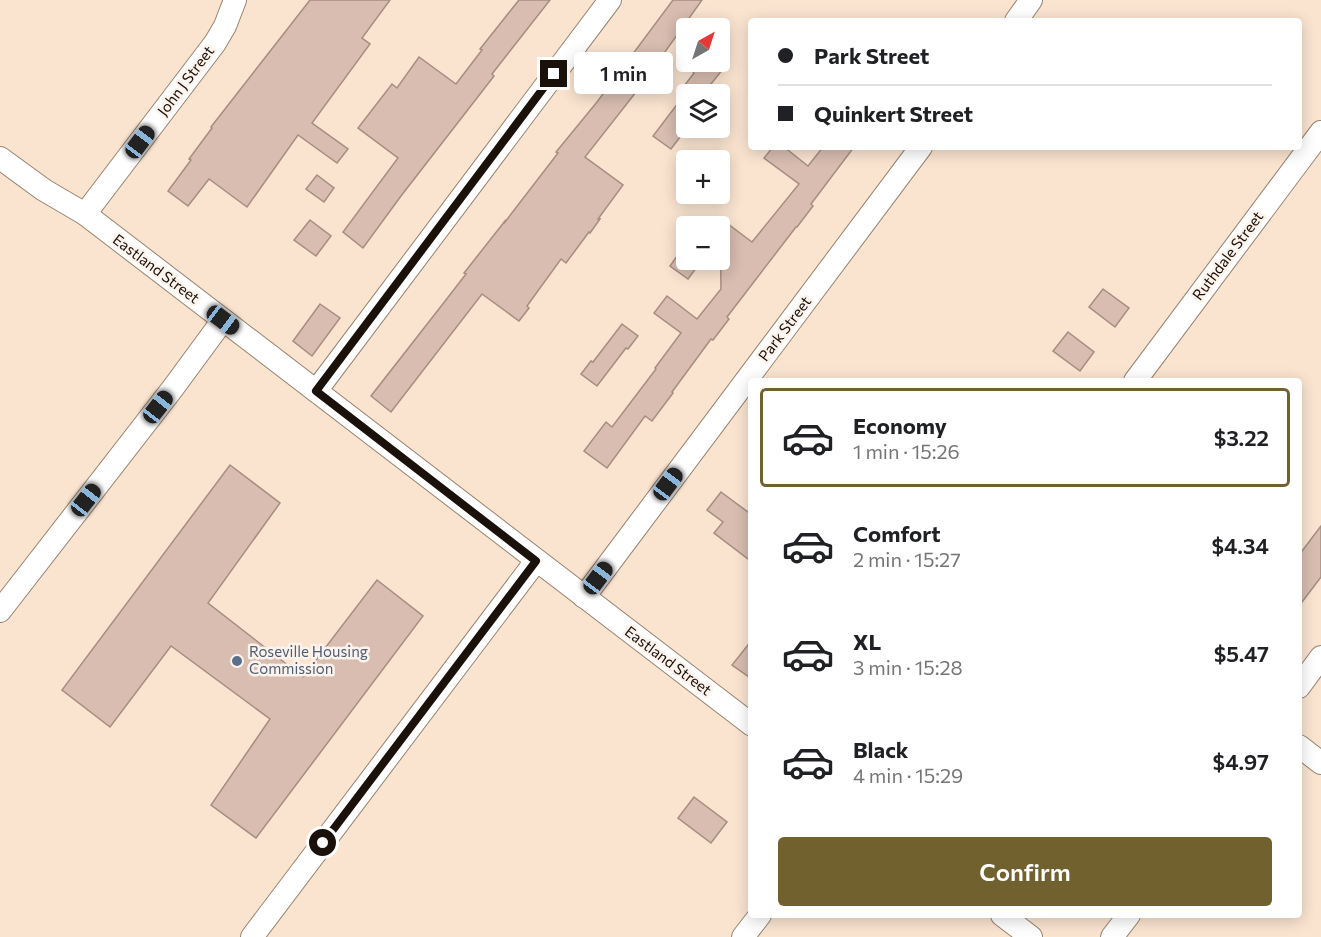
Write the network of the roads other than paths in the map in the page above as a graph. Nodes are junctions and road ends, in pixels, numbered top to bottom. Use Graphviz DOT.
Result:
graph roads {
  1 [pos="235,0"];
  2 [pos="610,0"];
  3 [pos="1031,0"];
  4 [pos="1018,18"];
  5 [pos="1321,132"];
  6 [pos="919,150"];
  7 [pos="0,158"];
  8 [pos="85,214"];
  9 [pos="223,320"];
  10 [pos="748,378"];
  11 [pos="748,378"];
  12 [pos="1137,378"];
  13 [pos="316,391"];
  14 [pos="536,561"];
  15 [pos="584,597"];
  16 [pos="0,611"];
  17 [pos="1321,657"];
  18 [pos="1302,683"];
  19 [pos="748,722"];
  20 [pos="1302,748"];
  21 [pos="1321,763"];
  22 [pos="758,918"];
  23 [pos="1006,918"];
  24 [pos="1127,918"];
  25 [pos="252,937"];
  26 [pos="743,937"];
  27 [pos="1031,937"];
  28 [pos="1112,937"];
  1 -- 8 [label="street, John J Street"];
  2 -- 13 [label="street"];
  3 -- 4 [label="street"];
  5 -- 12 [label="street, Ruthdale Street"];
  6 -- 11 [label="street, Park Street"];
  7 -- 8 [label="street, Eastland Street"];
  8 -- 9 [label="street, Eastland Street"];
  9 -- 13 [label="street, Eastland Street"];
  9 -- 16 [label="street"];
  10 -- 15 [label="street, Park Street"];
  13 -- 14 [label="street, Eastland Street"];
  14 -- 15 [label="street, Eastland Street"];
  14 -- 25 [label="street"];
  15 -- 19 [label="street, Eastland Street"];
  17 -- 18 [label="street"];
  20 -- 21 [label="street"];
  22 -- 26 [label="street"];
  23 -- 27 [label="street"];
  24 -- 28 [label="street"];
}
